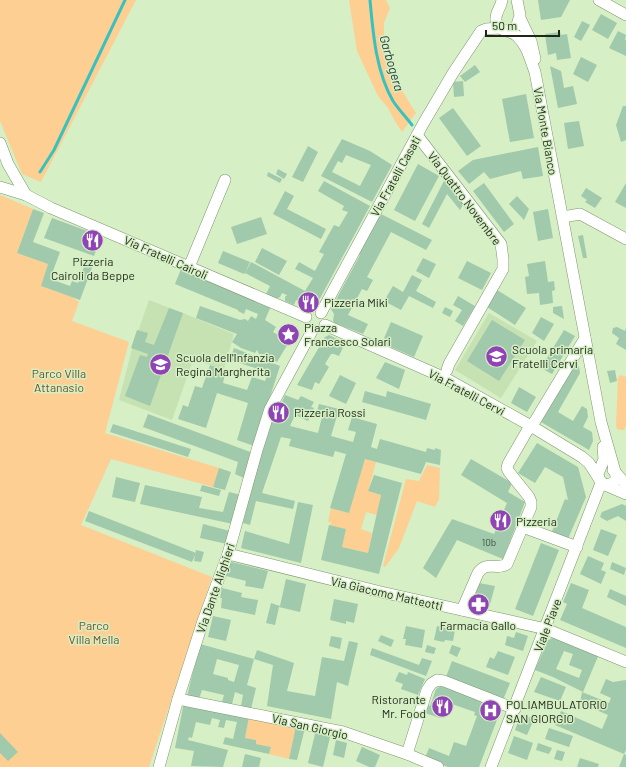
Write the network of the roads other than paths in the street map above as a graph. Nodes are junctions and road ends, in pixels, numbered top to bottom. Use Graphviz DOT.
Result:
graph roads {
  1 [pos="502,0"];
  2 [pos="517,0"];
  3 [pos="599,0"];
  4 [pos="496,15"];
  5 [pos="626,15"];
  6 [pos="520,18"];
  7 [pos="503,30"];
  8 [pos="473,41"];
  9 [pos="535,72"];
  10 [pos="417,135"];
  11 [pos="0,143"];
  12 [pos="8,164"];
  13 [pos="225,180"];
  14 [pos="0,187"];
  15 [pos="556,191"];
  16 [pos="25,192"];
  17 [pos="563,217"];
  18 [pos="626,239"];
  19 [pos="189,267"];
  20 [pos="578,299"];
  21 [pos="321,313"];
  22 [pos="306,317"];
  23 [pos="325,325"];
  24 [pos="312,331"];
  25 [pos="585,338"];
  26 [pos="447,370"];
  27 [pos="601,422"];
  28 [pos="531,426"];
  29 [pos="615,472"];
  30 [pos="601,479"];
  31 [pos="626,484"];
  32 [pos="626,494"];
  33 [pos="523,527"];
  34 [pos="577,547"];
  35 [pos="228,554"];
  36 [pos="462,610"];
  37 [pos="546,629"];
  38 [pos="626,662"];
  39 [pos="178,699"];
  40 [pos="515,709"];
  41 [pos="407,754"];
  42 [pos="159,767"];
  43 [pos="438,767"];
  44 [pos="492,767"];
  1 -- 4 [label="street"];
  2 -- 6 [label="street, Via Monte Bianco"];
  3 -- 5 [label="street"];
  4 -- 7 [label="street"];
  4 -- 8 [label="street, Via Fratelli Casati"];
  6 -- 7 [label="street"];
  6 -- 9 [label="street, Via Monte Bianco"];
  7 -- 8 [label="street, Via Fratelli Casati"];
  7 -- 9 [label="street, Via Monte Bianco"];
  8 -- 10 [label="street, Via Fratelli Casati"];
  9 -- 15 [label="street, Via Monte Bianco"];
  10 -- 21 [label="street, Via Fratelli Casati"];
  10 -- 26 [label="street, Via Quattro Novembre"];
  11 -- 12 [label="street"];
  12 -- 14 [label="street"];
  12 -- 16 [label="street"];
  13 -- 19 [label="street"];
  14 -- 16 [label="street, Via Fratelli Cairoli"];
  15 -- 17 [label="street, Via Monte Bianco"];
  15 -- 20 [label="street, Via Monte Bianco"];
  16 -- 19 [label="street, Via Fratelli Cairoli"];
  17 -- 18 [label="street"];
  17 -- 20 [label="street, Via Monte Bianco"];
  19 -- 22 [label="street, Via Fratelli Cairoli"];
  20 -- 25 [label="street, Via Monte Bianco"];
  21 -- 22 [label="street"];
  21 -- 23 [label="street"];
  22 -- 24 [label="street"];
  23 -- 24 [label="street"];
  23 -- 28 [label="street, Via Fratelli Cervi"];
  24 -- 35 [label="street, Via Dante Alighieri"];
  25 -- 27 [label="street, Via Monte Bianco"];
  25 -- 28 [label="street"];
  27 -- 29 [label="street"];
  27 -- 30 [label="street"];
  28 -- 30 [label="street, Via Fratelli Cervi"];
  28 -- 33 [label="street"];
  29 -- 30 [label="street"];
  29 -- 30 [label="street"];
  29 -- 31 [label="street"];
  30 -- 32 [label="street"];
  30 -- 34 [label="street, Viale Piave"];
  33 -- 34 [label="street"];
  33 -- 36 [label="street"];
  34 -- 37 [label="street, Viale Piave"];
  35 -- 36 [label="street, Via Giacomo Matteotti"];
  35 -- 39 [label="street, Via Dante Alighieri"];
  36 -- 37 [label="street, Via Giacomo Matteotti"];
  37 -- 38 [label="street, Via Giacomo Matteotti"];
  37 -- 40 [label="street, Viale Piave"];
  39 -- 41 [label="street, Via San Giorgio"];
  39 -- 42 [label="street, Via Dante Alighieri"];
  40 -- 41 [label="street"];
  40 -- 44 [label="street, Viale Piave"];
  41 -- 43 [label="street, Via San Giorgio"];
}
